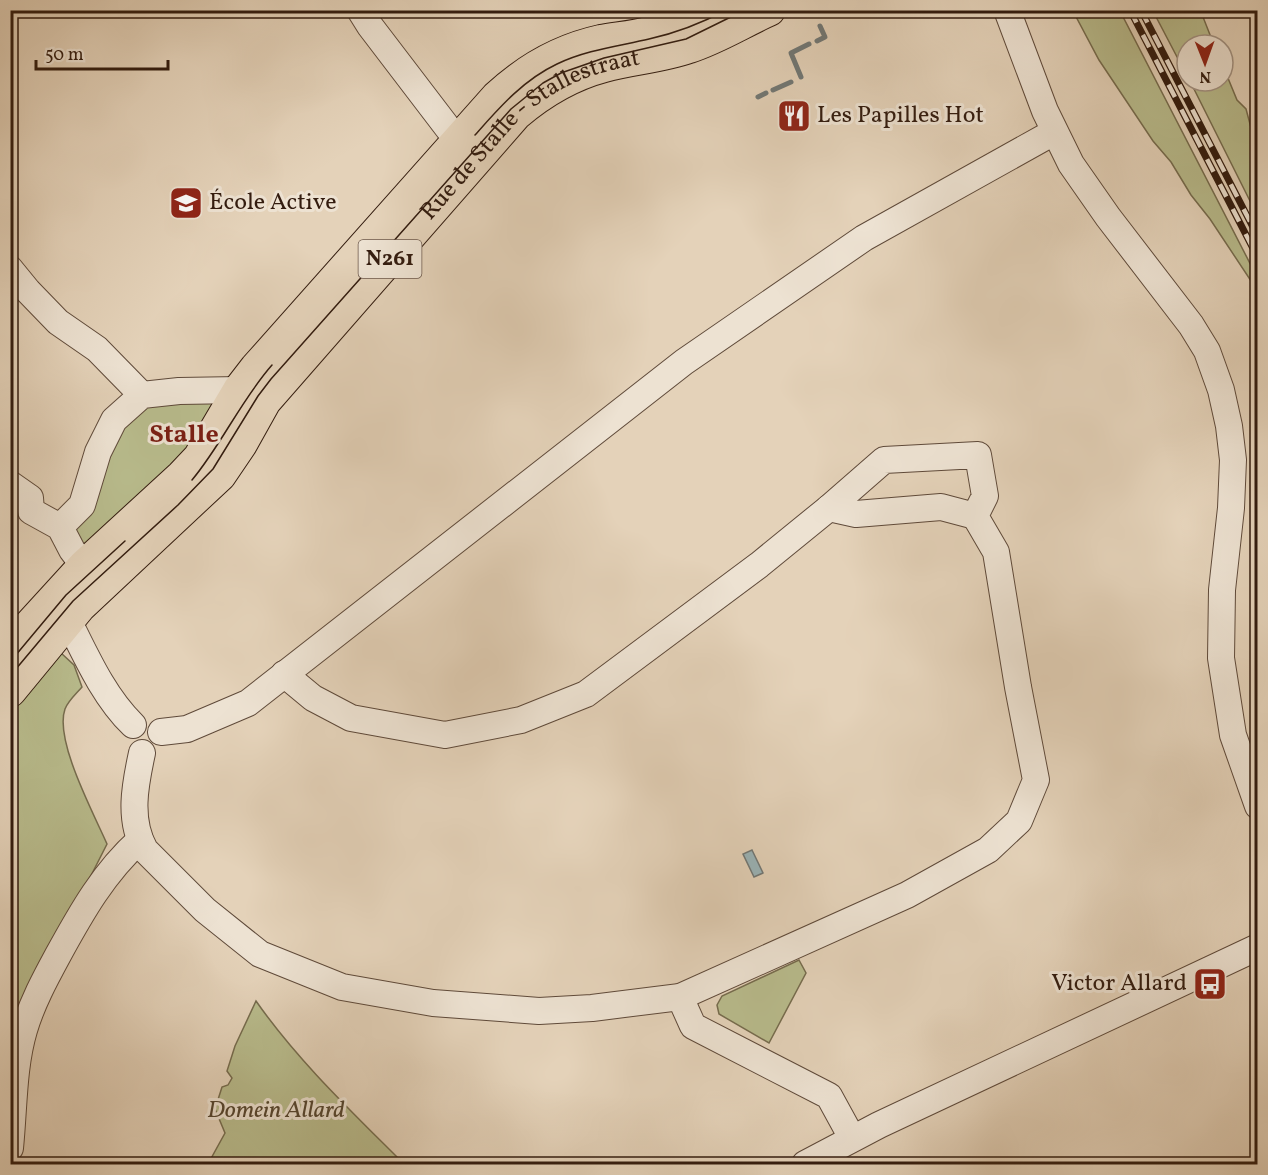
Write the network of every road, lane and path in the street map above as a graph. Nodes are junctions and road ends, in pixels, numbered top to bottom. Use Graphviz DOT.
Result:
graph roads {
  1 [pos="360,10"];
  2 [pos="706,10"];
  3 [pos="1006,10"];
  4 [pos="762,12"];
  5 [pos="1054,132"];
  6 [pos="457,140"];
  7 [pos="10,269"];
  8 [pos="239,390"];
  9 [pos="142,395"];
  10 [pos="10,484"];
  11 [pos="829,508"];
  12 [pos="975,516"];
  13 [pos="60,527"];
  14 [pos="84,566"];
  15 [pos="68,620"];
  16 [pos="10,647"];
  17 [pos="284,674"];
  18 [pos="10,691"];
  19 [pos="133,725"];
  20 [pos="161,732"];
  21 [pos="142,753"];
  22 [pos="1257,806"];
  23 [pos="140,840"];
  24 [pos="1257,947"];
  25 [pos="680,997"];
  26 [pos="852,1138"];
  27 [pos="10,1148"];
  28 [pos="805,1164"];
  1 -- 6 [label="street"];
  2 -- 6 [label="main road, Rue de Stalle - Stallestraat / N261"];
  3 -- 5 [label="street"];
  4 -- 15 [label="main road, Rue de Stalle - Stallestraat / N261"];
  5 -- 17 [label="street"];
  5 -- 22 [label="street"];
  6 -- 8 [label="main road, Rue de Stalle - Stallestraat / N261"];
  7 -- 9 [label="street"];
  8 -- 9 [label="street"];
  8 -- 14 [label="main road, Rue de Stalle - Stallestraat / N261"];
  9 -- 13 [label="street"];
  10 -- 13 [label="street"];
  11 -- 12 [label="street"];
  11 -- 12 [label="street"];
  11 -- 17 [label="street"];
  12 -- 25 [label="street"];
  13 -- 14 [label="street"];
  14 -- 16 [label="main road, Rue de Stalle - Stallestraat / N261"];
  15 -- 18 [label="main road, Rue de Stalle - Stallestraat / N261"];
  15 -- 19 [label="street"];
  17 -- 20 [label="street"];
  19 -- 20 [label="street"];
  19 -- 21 [label="street"];
  20 -- 21 [label="street"];
  21 -- 23 [label="street"];
  23 -- 25 [label="street"];
  23 -- 27 [label="street"];
  24 -- 26 [label="street"];
  25 -- 26 [label="street"];
  26 -- 28 [label="street"];
}
